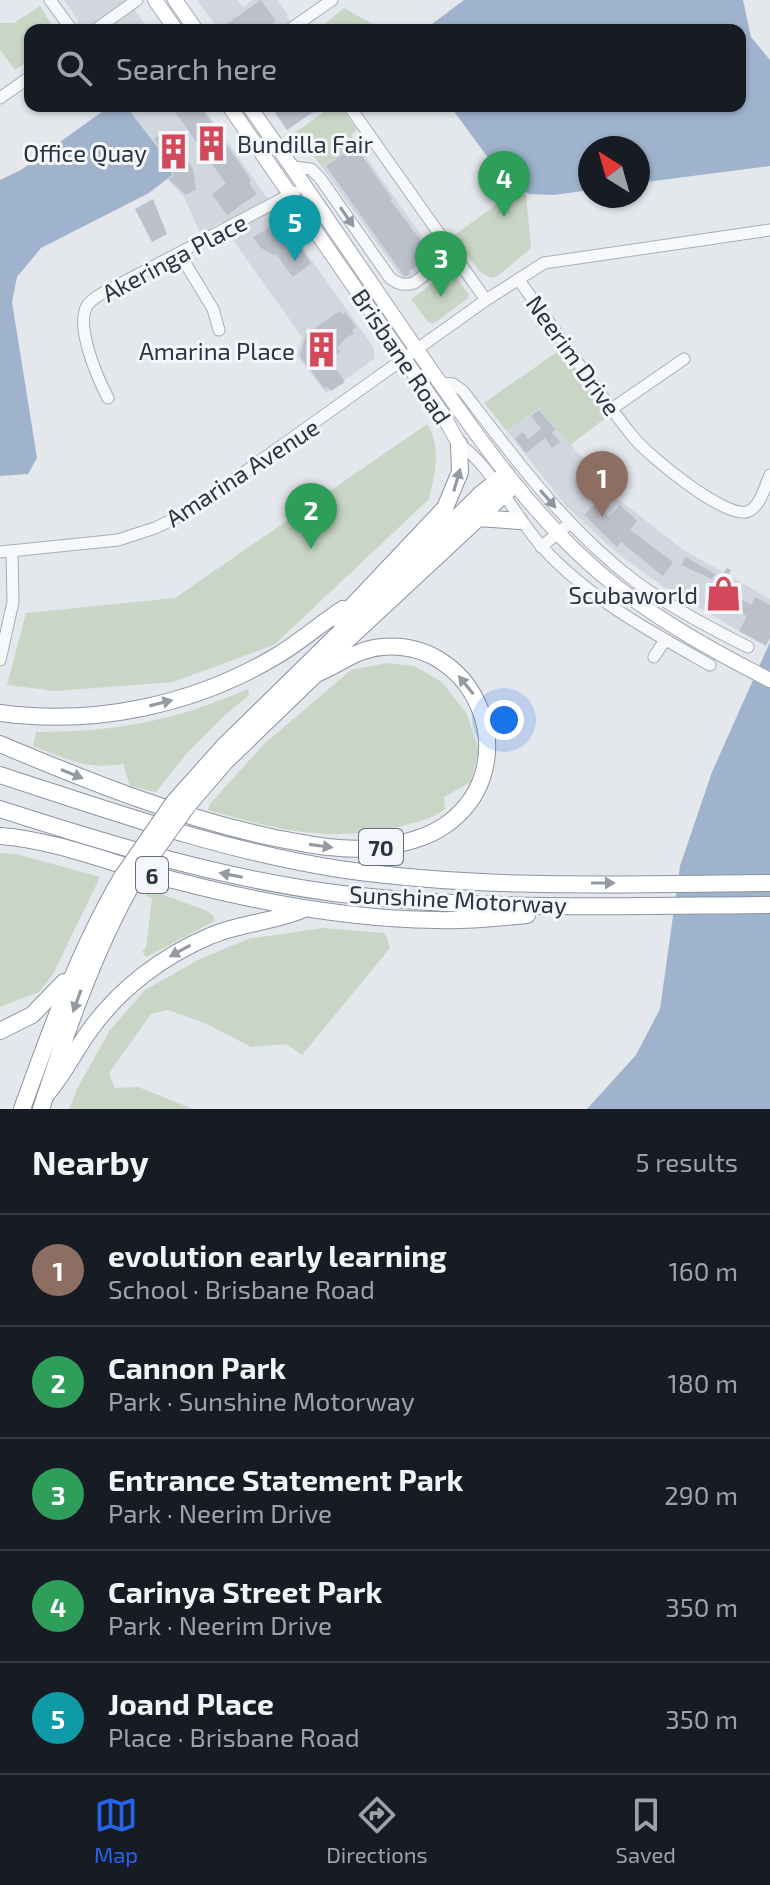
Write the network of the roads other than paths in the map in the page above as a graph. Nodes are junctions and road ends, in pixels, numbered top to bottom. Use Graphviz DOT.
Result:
graph roads {
  1 [pos="50,0"];
  2 [pos="137,0"];
  3 [pos="155,0"];
  4 [pos="175,0"];
  5 [pos="332,0"];
  6 [pos="68,24"];
  7 [pos="103,24"];
  8 [pos="172,24"];
  9 [pos="192,24"];
  10 [pos="299,24"];
  11 [pos="24,81"];
  12 [pos="0,98"];
  13 [pos="233,112"];
  14 [pos="253,112"];
  15 [pos="353,112"];
  16 [pos="293,167"];
  17 [pos="305,185"];
  18 [pos="291,195"];
  19 [pos="770,230"];
  20 [pos="179,253"];
  21 [pos="453,254"];
  22 [pos="518,279"];
  23 [pos="486,300"];
  24 [pos="219,330"];
  25 [pos="417,350"];
  26 [pos="684,359"];
  27 [pos="405,360"];
  28 [pos="440,383"];
  29 [pos="108,398"];
  30 [pos="613,408"];
  31 [pos="459,444"];
  32 [pos="770,475"];
  33 [pos="504,484"];
  34 [pos="478,518"];
  35 [pos="519,521"];
  36 [pos="564,528"];
  37 [pos="541,547"];
  38 [pos="6,552"];
  39 [pos="602,575"];
  40 [pos="591,591"];
  41 [pos="354,602"];
  42 [pos="665,640"];
  43 [pos="748,647"];
  44 [pos="654,657"];
  45 [pos="0,660"];
  46 [pos="710,665"];
  47 [pos="316,674"];
  48 [pos="770,680"];
  49 [pos="0,713"];
  50 [pos="0,744"];
  51 [pos="224,746"];
  52 [pos="0,775"];
  53 [pos="181,804"];
  54 [pos="0,809"];
  55 [pos="0,836"];
  56 [pos="128,878"];
  57 [pos="770,883"];
  58 [pos="770,905"];
  59 [pos="559,906"];
  60 [pos="306,908"];
  61 [pos="72,975"];
  62 [pos="0,1031"];
  63 [pos="43,1102"];
  64 [pos="22,1109"];
  1 -- 6 [label="street"];
  2 -- 7 [label="street"];
  3 -- 8 [label="main road"];
  4 -- 9 [label="main road"];
  5 -- 10 [label="street"];
  11 -- 12 [label="street"];
  13 -- 18 [label="main road, Brisbane Road"];
  14 -- 16 [label="main road, Brisbane Road"];
  15 -- 21 [label="street"];
  16 -- 17 [label="main road, Brisbane Road"];
  16 -- 21 [label="street, Brisbane Road, one-way"];
  17 -- 18 [label="street, Akeringa Place"];
  17 -- 25 [label="main road, Brisbane Road"];
  18 -- 20 [label="street, Akeringa Place"];
  18 -- 27 [label="main road, Brisbane Road"];
  19 -- 22 [label="street, Neerim Drive"];
  20 -- 24 [label="street"];
  20 -- 29 [label="street, Akeringa Place"];
  21 -- 23 [label="street"];
  22 -- 23 [label="street, Neerim Drive"];
  22 -- 30 [label="street, Neerim Drive"];
  23 -- 25 [label="street, Neerim Drive"];
  25 -- 27 [label="street, Amarina Avenue"];
  25 -- 28 [label="main road, Brisbane Road"];
  26 -- 30 [label="street"];
  27 -- 31 [label="main road, Brisbane Road"];
  27 -- 38 [label="street, Amarina Avenue"];
  28 -- 33 [label="main road, Brisbane Road"];
  28 -- 36 [label="street, Brisbane Road, one-way"];
  30 -- 32 [label="street, Neerim Drive"];
  31 -- 33 [label="street, Brisbane Road"];
  41 -- 31 [label="highway, 6, one-way"];
  33 -- 34 [label="highway"];
  33 -- 35 [label="street, Brisbane Road"];
  33 -- 36 [label="main road, Brisbane Road"];
  33 -- 51 [label="highway"];
  34 -- 35 [label="highway"];
  34 -- 47 [label="highway"];
  35 -- 37 [label="street, Brisbane Road"];
  36 -- 37 [label="street"];
  36 -- 39 [label="main road, Brisbane Road"];
  36 -- 43 [label="street, Brisbane Road"];
  37 -- 40 [label="street, Brisbane Road"];
  38 -- 45 [label="street"];
  39 -- 40 [label="street"];
  39 -- 48 [label="main road, Brisbane Road"];
  40 -- 42 [label="street, Brisbane Road"];
  49 -- 41 [label="highway, one-way"];
  41 -- 51 [label="highway, 6"];
  42 -- 44 [label="street"];
  42 -- 46 [label="street, Brisbane Road"];
  50 -- 47 [label="highway, 70, one-way"];
  47 -- 53 [label="highway, 70"];
  51 -- 53 [label="highway, 6"];
  52 -- 57 [label="highway, Sunshine Motorway, one-way"];
  53 -- 56 [label="highway, 6, bridge"];
  59 -- 54 [label="highway, Sunshine Motorway, one-way"];
  55 -- 60 [label="highway, 6"];
  56 -- 61 [label="highway, 6"];
  56 -- 63 [label="highway, one-way"];
  58 -- 59 [label="highway, Sunshine Motorway / 6"];
  59 -- 60 [label="highway, 6"];
  60 -- 63 [label="highway, one-way"];
  61 -- 62 [label="highway, 6"];
  61 -- 64 [label="highway"];
}
